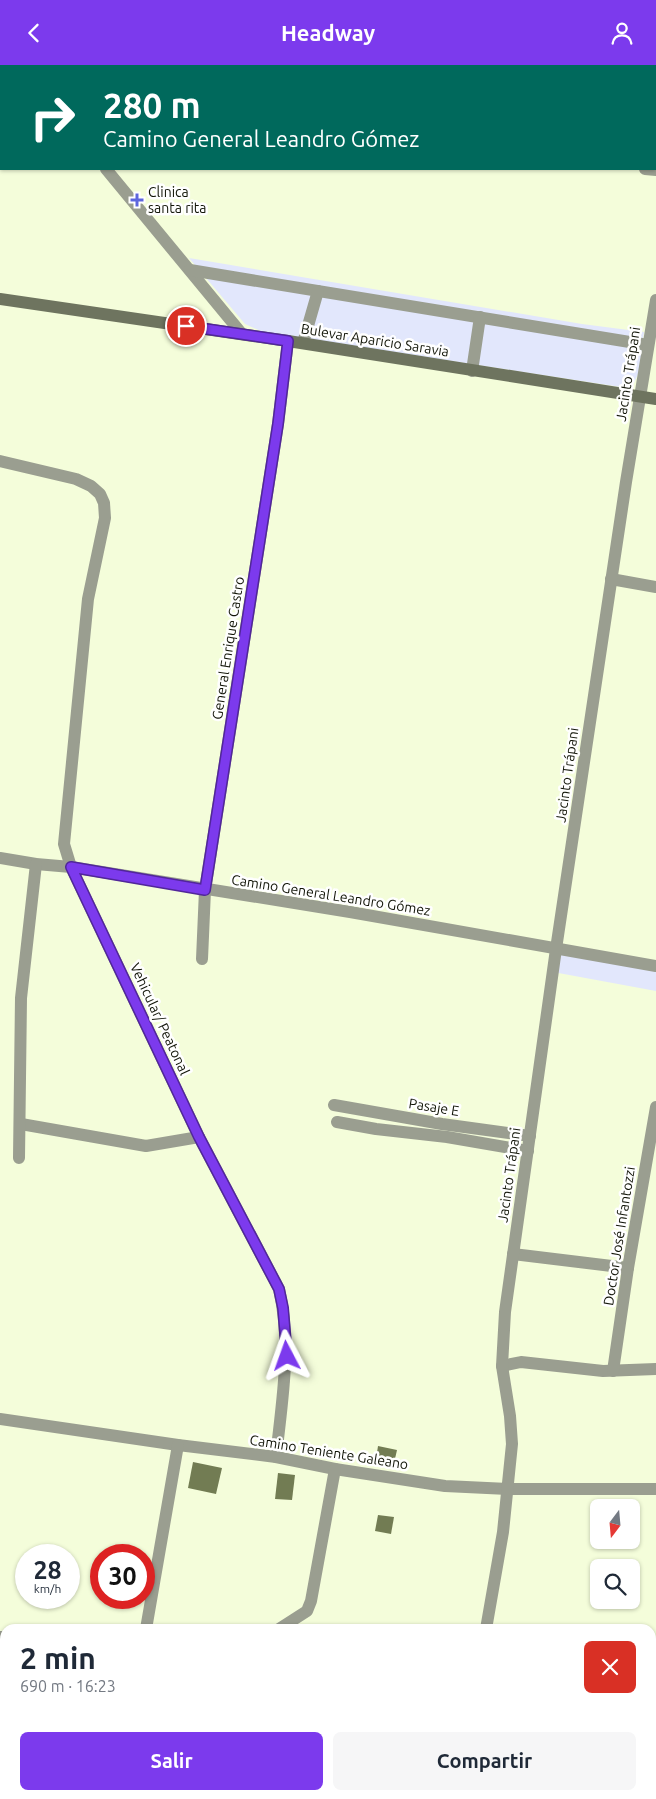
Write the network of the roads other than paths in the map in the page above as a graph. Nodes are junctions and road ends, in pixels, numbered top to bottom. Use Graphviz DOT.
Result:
graph roads {
  1 [pos="107,170"];
  2 [pos="190,270"];
  3 [pos="318,291"];
  4 [pos="0,299"];
  5 [pos="656,300"];
  6 [pos="480,317"];
  7 [pos="242,334"];
  8 [pos="288,341"];
  9 [pos="303,343"];
  10 [pos="648,345"];
  11 [pos="472,371"];
  12 [pos="640,397"];
  13 [pos="656,399"];
  14 [pos="0,461"];
  15 [pos="611,579"];
  16 [pos="656,587"];
  17 [pos="0,858"];
  18 [pos="36,864"];
  19 [pos="71,867"];
  20 [pos="205,890"];
  21 [pos="556,949"];
  22 [pos="202,959"];
  23 [pos="656,966"];
  24 [pos="334,1105"];
  25 [pos="656,1107"];
  26 [pos="382,1114"];
  27 [pos="337,1122"];
  28 [pos="21,1124"];
  29 [pos="442,1124"];
  30 [pos="376,1129"];
  31 [pos="530,1136"];
  32 [pos="199,1137"];
  33 [pos="447,1137"];
  34 [pos="528,1151"];
  35 [pos="20,1158"];
  36 [pos="513,1254"];
  37 [pos="628,1268"];
  38 [pos="502,1366"];
  39 [pos="656,1369"];
  40 [pos="614,1371"];
  41 [pos="0,1419"];
  42 [pos="178,1445"];
  43 [pos="276,1457"];
  44 [pos="335,1469"];
  45 [pos="508,1489"];
  46 [pos="656,1489"];
  47 [pos="147,1624"];
  48 [pos="287,1624"];
  49 [pos="487,1624"];
  1 -- 2 [label="street"];
  2 -- 3 [label="street"];
  2 -- 7 [label="street"];
  3 -- 6 [label="street"];
  3 -- 9 [label="street"];
  4 -- 7 [label="street, Bulevar Aparicio Saravia"];
  5 -- 10 [label="street, Jacinto Trápani"];
  6 -- 10 [label="street"];
  6 -- 11 [label="street"];
  7 -- 8 [label="street, Bulevar Aparicio Saravia"];
  8 -- 9 [label="street, Bulevar Aparicio Saravia"];
  8 -- 20 [label="street, General Enrique Castro"];
  9 -- 11 [label="street, Bulevar Aparicio Saravia"];
  10 -- 12 [label="street, Jacinto Trápani"];
  11 -- 12 [label="street, Bulevar Aparicio Saravia"];
  12 -- 13 [label="street, Bulevar Aparicio Saravia"];
  12 -- 15 [label="street, Jacinto Trápani"];
  14 -- 19 [label="street, Vehicular/ Peatonal"];
  15 -- 16 [label="street"];
  15 -- 21 [label="street, Jacinto Trápani"];
  17 -- 18 [label="street, Camino General Leandro Gómez"];
  18 -- 19 [label="street, Camino General Leandro Gómez"];
  18 -- 28 [label="street"];
  19 -- 20 [label="street, Camino General Leandro Gómez"];
  19 -- 32 [label="street, Vehicular/ Peatonal"];
  20 -- 21 [label="street, Camino General Leandro Gómez"];
  20 -- 22 [label="street, General Enrique Castro"];
  21 -- 23 [label="street, Camino General Leandro Gómez"];
  21 -- 31 [label="street, Jacinto Trápani"];
  24 -- 26 [label="street, Pasaje E"];
  25 -- 37 [label="street, Doctor José Infantozzi"];
  26 -- 29 [label="street, Pasaje E"];
  26 -- 30 [label="street"];
  27 -- 30 [label="street, Pasaje E"];
  28 -- 32 [label="street"];
  28 -- 35 [label="street"];
  29 -- 31 [label="street, Pasaje E"];
  29 -- 33 [label="street"];
  30 -- 33 [label="street, Pasaje E"];
  31 -- 34 [label="street, Jacinto Trápani"];
  32 -- 43 [label="street, Vehicular/ Peatonal"];
  33 -- 34 [label="street, Pasaje E"];
  34 -- 36 [label="street, Jacinto Trápani"];
  36 -- 37 [label="street"];
  36 -- 38 [label="street, Jacinto Trápani"];
  37 -- 40 [label="street, Doctor José Infantozzi"];
  38 -- 40 [label="street"];
  38 -- 45 [label="street, Jacinto Trápani"];
  39 -- 40 [label="street"];
  41 -- 42 [label="street, Camino Teniente Galeano"];
  42 -- 43 [label="street, Camino Teniente Galeano"];
  42 -- 47 [label="street"];
  43 -- 44 [label="street, Camino Teniente Galeano"];
  44 -- 45 [label="street, Camino Teniente Galeano"];
  44 -- 48 [label="street"];
  45 -- 46 [label="street, Camino Teniente Galeano"];
  45 -- 49 [label="street, Jacinto Trápani"];
}
